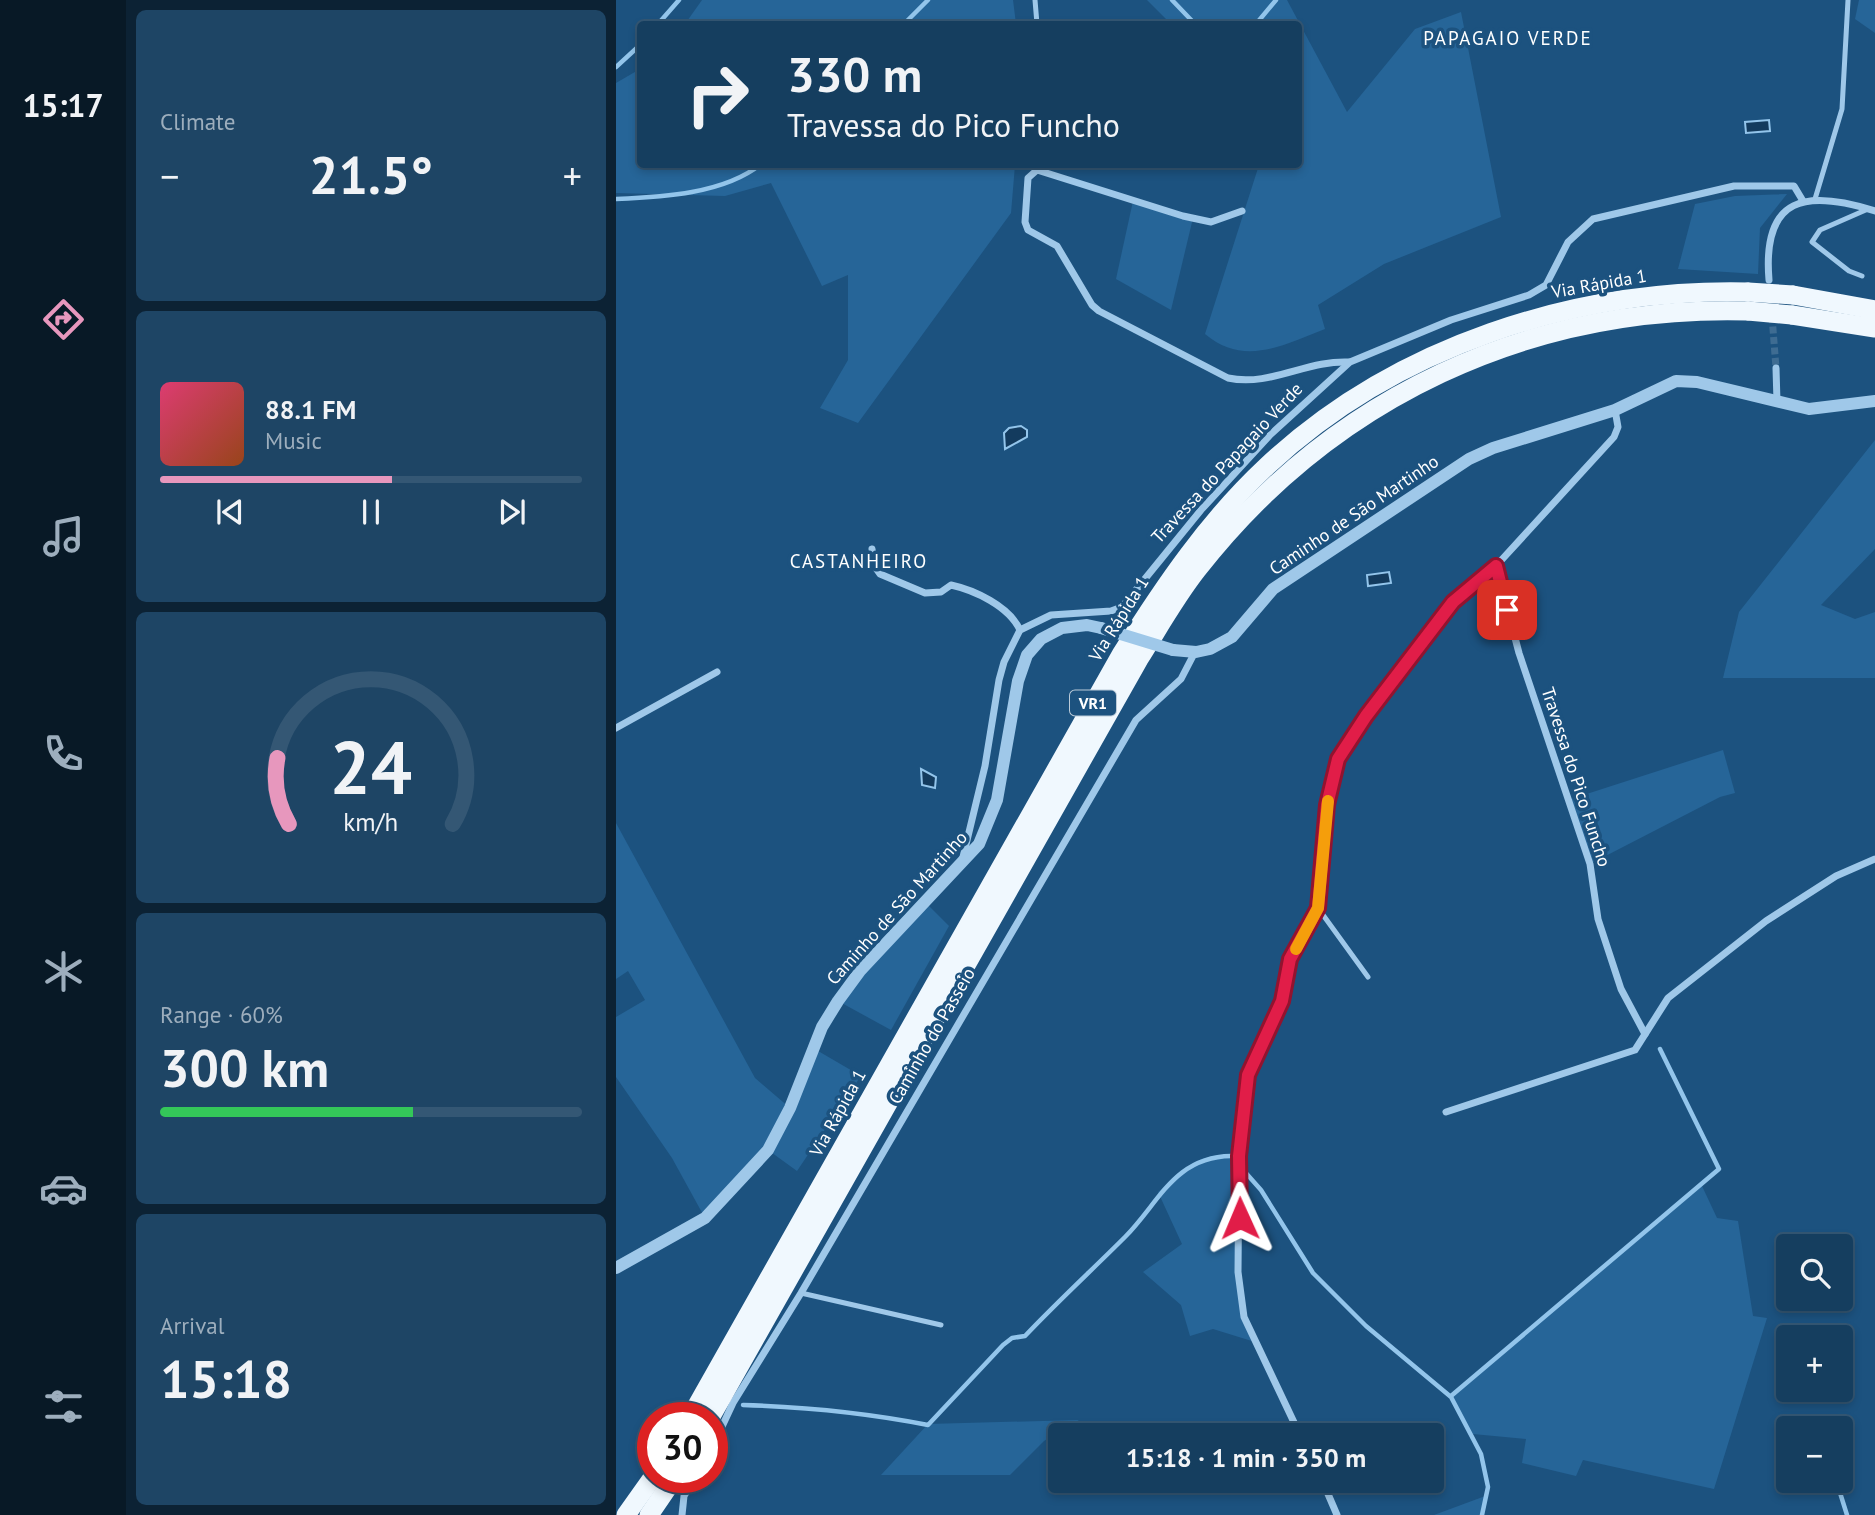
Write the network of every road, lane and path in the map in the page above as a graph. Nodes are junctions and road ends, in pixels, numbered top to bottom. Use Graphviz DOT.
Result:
graph roads {
  1 [pos="1035,0"];
  2 [pos="1848,0"];
  3 [pos="1037,21"];
  4 [pos="1048,168"];
  5 [pos="1049,174"];
  6 [pos="1815,199"];
  7 [pos="1803,201"];
  8 [pos="1871,210"];
  9 [pos="1242,211"];
  10 [pos="1862,276"];
  11 [pos="1769,280"];
  12 [pos="1748,302"];
  13 [pos="1875,310"];
  14 [pos="1875,328"];
  15 [pos="1350,362"];
  16 [pos="1776,368"];
  17 [pos="1875,401"];
  18 [pos="1777,403"];
  19 [pos="1615,410"];
  20 [pos="872,549"];
  21 [pos="1496,566"];
  22 [pos="1020,630"];
  23 [pos="1196,652"];
  24 [pos="717,672"];
  25 [pos="616,728"];
  26 [pos="1875,859"];
  27 [pos="962,864"];
  28 [pos="1318,908"];
  29 [pos="1368,977"];
  30 [pos="1646,1034"];
  31 [pos="1446,1112"];
  32 [pos="616,1268"];
  33 [pos="801,1293"];
  34 [pos="941,1325"];
  35 [pos="699,1402"];
  36 [pos="719,1402"];
  37 [pos="728,1414"];
  38 [pos="1294,1423"];
  39 [pos="642,1493"];
  40 [pos="664,1493"];
  41 [pos="686,1493"];
  42 [pos="1328,1493"];
  43 [pos="626,1515"];
  44 [pos="649,1515"];
  45 [pos="682,1515"];
  46 [pos="1337,1515"];
  1 -- 3 [label="lane"];
  2 -- 6 [label="lane"];
  4 -- 5 [label="lane"];
  5 -- 9 [label="street"];
  5 -- 15 [label="street, Travessa do Papagaio Verde"];
  6 -- 7 [label="street"];
  6 -- 8 [label="street"];
  7 -- 11 [label="street"];
  7 -- 15 [label="street"];
  8 -- 10 [label="lane"];
  12 -- 13 [label="highway, Via Rápida 1 / VR1, bridge"];
  12 -- 14 [label="highway, Via Rápida 1 / VR1, bridge"];
  12 -- 35 [label="highway, Via Rápida 1 / VR1"];
  12 -- 36 [label="highway, Via Rápida 1 / VR1"];
  15 -- 22 [label="street, Travessa do Papagaio Verde"];
  16 -- 18 [label="street"];
  17 -- 18 [label="street, Caminho de São Martinho"];
  18 -- 19 [label="street, Caminho de São Martinho"];
  19 -- 21 [label="street"];
  19 -- 23 [label="street, Caminho de São Martinho"];
  20 -- 22 [label="street"];
  21 -- 28 [label="street"];
  21 -- 30 [label="street, Travessa do Pico Funcho"];
  22 -- 27 [label="street"];
  23 -- 27 [label="street, Caminho de São Martinho, bridge"];
  23 -- 33 [label="street, Caminho do Passeio"];
  24 -- 25 [label="street"];
  26 -- 30 [label="street"];
  27 -- 32 [label="street, Caminho de São Martinho"];
  28 -- 29 [label="lane"];
  28 -- 38 [label="street"];
  30 -- 31 [label="street"];
  33 -- 34 [label="lane"];
  33 -- 37 [label="street, Caminho do Passeio"];
  39 -- 43 [label="highway"];
  40 -- 44 [label="highway"];
  41 -- 45 [label="street"];
  42 -- 46 [label="street"];
}
